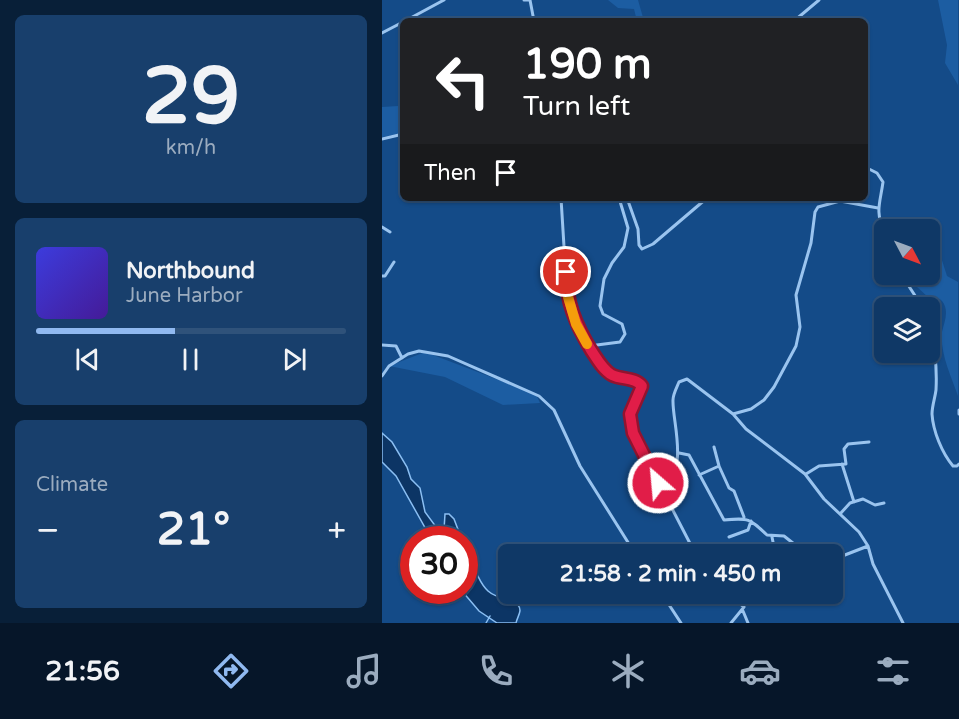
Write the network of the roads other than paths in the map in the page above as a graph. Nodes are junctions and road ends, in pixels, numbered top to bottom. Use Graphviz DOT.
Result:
graph roads {
  1 [pos="444,0"];
  2 [pos="524,0"];
  3 [pos="530,0"];
  4 [pos="819,0"];
  5 [pos="410,18"];
  6 [pos="533,18"];
  7 [pos="798,18"];
  8 [pos="400,23"];
  9 [pos="382,33"];
  10 [pos="400,135"];
  11 [pos="382,139"];
  12 [pos="868,168"];
  13 [pos="561,201"];
  14 [pos="620,201"];
  15 [pos="628,201"];
  16 [pos="703,201"];
  17 [pos="878,208"];
  18 [pos="878,219"];
  19 [pos="382,227"];
  20 [pos="390,232"];
  21 [pos="394,261"];
  22 [pos="382,276"];
  23 [pos="382,345"];
  24 [pos="589,346"];
  25 [pos="402,358"];
  26 [pos="934,363"];
  27 [pos="382,376"];
  28 [pos="733,414"];
  29 [pos="869,442"];
  30 [pos="714,447"];
  31 [pos="678,453"];
  32 [pos="958,464"];
  33 [pos="842,465"];
  34 [pos="719,466"];
  35 [pos="805,474"];
  36 [pos="699,475"];
  37 [pos="658,483"];
  38 [pos="854,502"];
  39 [pos="884,503"];
  40 [pos="840,514"];
  41 [pos="745,518"];
  42 [pos="751,521"];
  43 [pos="729,537"];
  44 [pos="772,537"];
  45 [pos="629,544"];
  46 [pos="690,544"];
  47 [pos="773,544"];
  48 [pos="794,544"];
  49 [pos="868,546"];
  50 [pos="843,556"];
  51 [pos="668,604"];
  52 [pos="740,604"];
  53 [pos="742,610"];
  54 [pos="680,623"];
  55 [pos="732,623"];
  56 [pos="748,623"];
  57 [pos="903,623"];
  1 -- 5 [label="street"];
  2 -- 3 [label="street"];
  3 -- 6 [label="street"];
  4 -- 7 [label="street"];
  8 -- 9 [label="street"];
  10 -- 11 [label="street"];
  12 -- 17 [label="street"];
  13 -- 24 [label="street"];
  14 -- 24 [label="street"];
  15 -- 16 [label="street"];
  17 -- 18 [label="street"];
  17 -- 28 [label="street"];
  19 -- 20 [label="street"];
  21 -- 22 [label="street"];
  23 -- 25 [label="street"];
  24 -- 37 [label="street"];
  25 -- 27 [label="street"];
  25 -- 45 [label="street"];
  26 -- 32 [label="street"];
  28 -- 31 [label="street"];
  28 -- 35 [label="street"];
  29 -- 33 [label="street"];
  30 -- 34 [label="street"];
  31 -- 36 [label="street"];
  31 -- 37 [label="street"];
  33 -- 35 [label="street"];
  33 -- 38 [label="street"];
  34 -- 36 [label="street"];
  34 -- 41 [label="street"];
  35 -- 40 [label="street"];
  36 -- 41 [label="street"];
  37 -- 46 [label="street"];
  38 -- 39 [label="street"];
  38 -- 40 [label="street"];
  40 -- 49 [label="street"];
  41 -- 42 [label="street"];
  42 -- 43 [label="street"];
  42 -- 44 [label="street"];
  44 -- 47 [label="street"];
  44 -- 48 [label="street"];
  49 -- 50 [label="street"];
  49 -- 57 [label="street"];
  51 -- 54 [label="street"];
  52 -- 53 [label="street"];
  53 -- 55 [label="street"];
  53 -- 56 [label="street"];
}
